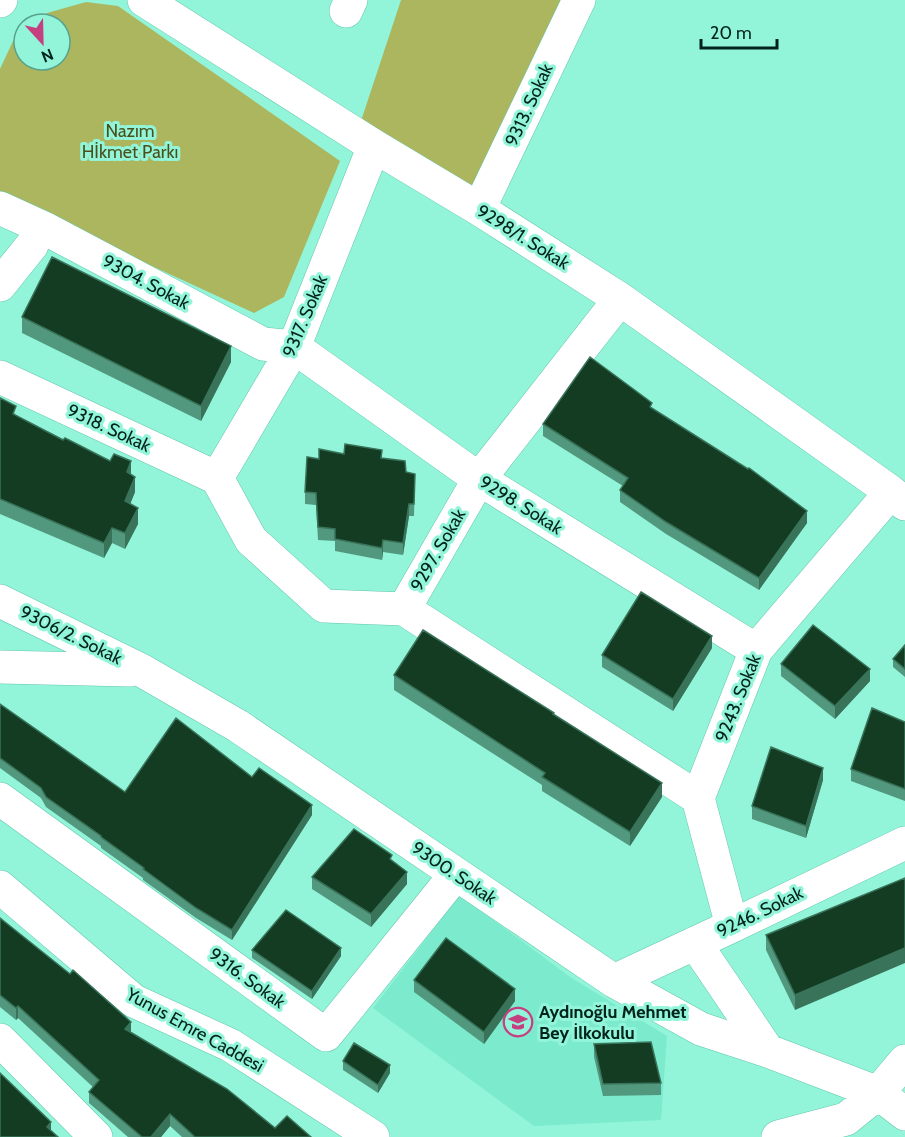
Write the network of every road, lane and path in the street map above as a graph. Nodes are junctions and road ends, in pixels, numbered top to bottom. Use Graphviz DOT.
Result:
graph roads {
  1 [pos="144,0"];
  2 [pos="579,0"];
  3 [pos="374,146"];
  4 [pos="0,208"];
  5 [pos="479,209"];
  6 [pos="32,245"];
  7 [pos="0,285"];
  8 [pos="620,298"];
  9 [pos="294,347"];
  10 [pos="0,378"];
  11 [pos="217,478"];
  12 [pos="479,479"];
  13 [pos="898,498"];
  14 [pos="0,601"];
  15 [pos="404,609"];
  16 [pos="756,650"];
  17 [pos="0,667"];
  18 [pos="141,670"];
  19 [pos="698,798"];
  20 [pos="0,799"];
  21 [pos="905,843"];
  22 [pos="456,874"];
  23 [pos="0,887"];
  24 [pos="732,926"];
  25 [pos="695,943"];
  26 [pos="614,981"];
  27 [pos="0,1040"];
  28 [pos="768,1051"];
  29 [pos="905,1061"];
  30 [pos="878,1093"];
  31 [pos="905,1114"];
  32 [pos="855,1128"];
  33 [pos="96,1137"];
  34 [pos="373,1137"];
  35 [pos="778,1137"];
  1 -- 3 [label="street, 9298/1. Sokak"];
  2 -- 5 [label="street, 9313. Sokak"];
  3 -- 5 [label="street, 9298/1. Sokak"];
  3 -- 9 [label="street, 9317. Sokak"];
  4 -- 9 [label="street, 9304. Sokak"];
  5 -- 8 [label="street, 9298/1. Sokak"];
  6 -- 7 [label="street"];
  8 -- 12 [label="street, 9297. Sokak"];
  8 -- 13 [label="street, 9298/1. Sokak"];
  9 -- 11 [label="street, 9317. Sokak"];
  9 -- 12 [label="street, 9298. Sokak"];
  10 -- 11 [label="street, 9318. Sokak"];
  11 -- 15 [label="street"];
  12 -- 15 [label="street, 9297. Sokak"];
  12 -- 16 [label="street, 9298. Sokak"];
  13 -- 16 [label="street, 9243. Sokak"];
  14 -- 18 [label="street, 9306/2. Sokak"];
  15 -- 19 [label="street, 9297. Sokak"];
  16 -- 19 [label="street, 9243. Sokak"];
  17 -- 18 [label="street, 9300. Sokak"];
  18 -- 22 [label="street, 9300. Sokak"];
  19 -- 24 [label="street"];
  20 -- 22 [label="street, 9316. Sokak"];
  21 -- 24 [label="street, 9246. Sokak"];
  22 -- 26 [label="street, 9300. Sokak"];
  23 -- 34 [label="street, Yunus Emre Caddesi"];
  24 -- 25 [label="street, 9246. Sokak"];
  25 -- 26 [label="street, 9246. Sokak"];
  25 -- 28 [label="street"];
  26 -- 28 [label="street, 9300. Sokak"];
  27 -- 33 [label="street"];
  28 -- 30 [label="street, 9300. Sokak"];
  29 -- 30 [label="street"];
  30 -- 31 [label="street, 9300. Sokak"];
  30 -- 32 [label="street"];
  32 -- 35 [label="street"];
}
